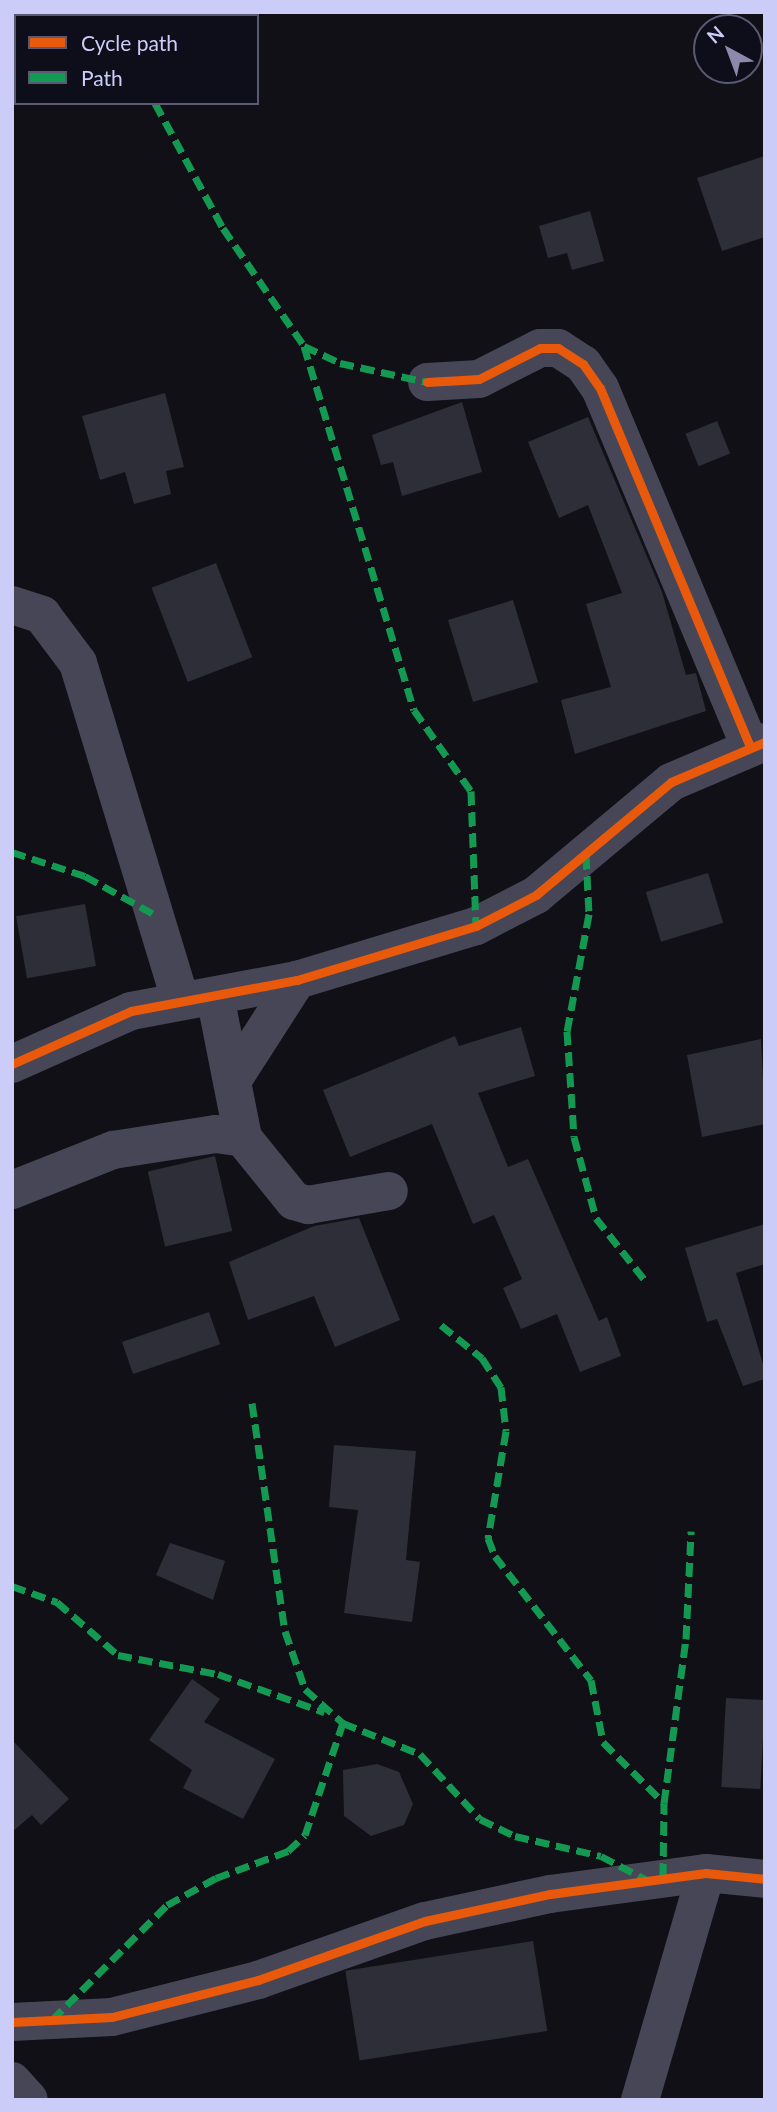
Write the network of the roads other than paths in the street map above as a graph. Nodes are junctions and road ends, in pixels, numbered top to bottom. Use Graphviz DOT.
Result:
graph roads {
  1 [pos="427,382"];
  2 [pos="12,606"];
  3 [pos="757,744"];
  4 [pos="297,981"];
  5 [pos="198,999"];
  6 [pos="12,1063"];
  7 [pos="234,1078"];
  8 [pos="243,1138"];
  9 [pos="12,1190"];
  10 [pos="390,1191"];
  11 [pos="706,1873"];
  12 [pos="765,1879"];
  13 [pos="12,2022"];
  14 [pos="12,2081"];
  15 [pos="29,2100"];
  16 [pos="639,2100"];
  1 -- 3 [label="street"];
  2 -- 5 [label="street"];
  3 -- 4 [label="street"];
  4 -- 5 [label="street"];
  4 -- 7 [label="street"];
  5 -- 6 [label="street"];
  5 -- 7 [label="street"];
  7 -- 8 [label="street"];
  8 -- 9 [label="street"];
  8 -- 10 [label="street"];
  11 -- 12 [label="street"];
  11 -- 13 [label="street"];
  11 -- 16 [label="street"];
  14 -- 15 [label="street"];
}
